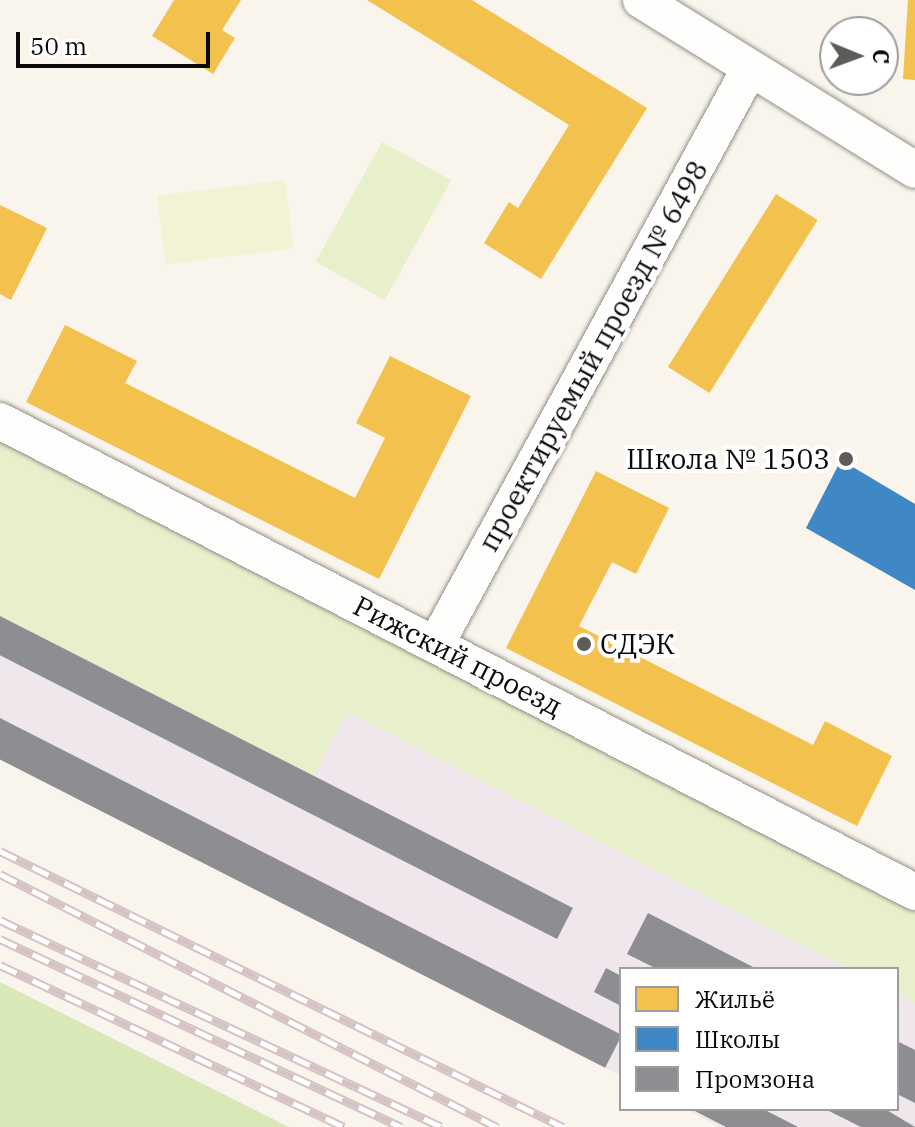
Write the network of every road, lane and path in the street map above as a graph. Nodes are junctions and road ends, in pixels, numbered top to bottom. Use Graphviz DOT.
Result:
graph roads {
  1 [pos="641,0"];
  2 [pos="750,68"];
  3 [pos="915,170"];
  4 [pos="0,421"];
  5 [pos="436,644"];
  6 [pos="915,892"];
  1 -- 2 [label="street"];
  2 -- 3 [label="street"];
  2 -- 5 [label="street, проектируемый проезд № 6498"];
  4 -- 5 [label="street, Рижский проезд"];
  5 -- 6 [label="street, Рижский проезд"];
}
